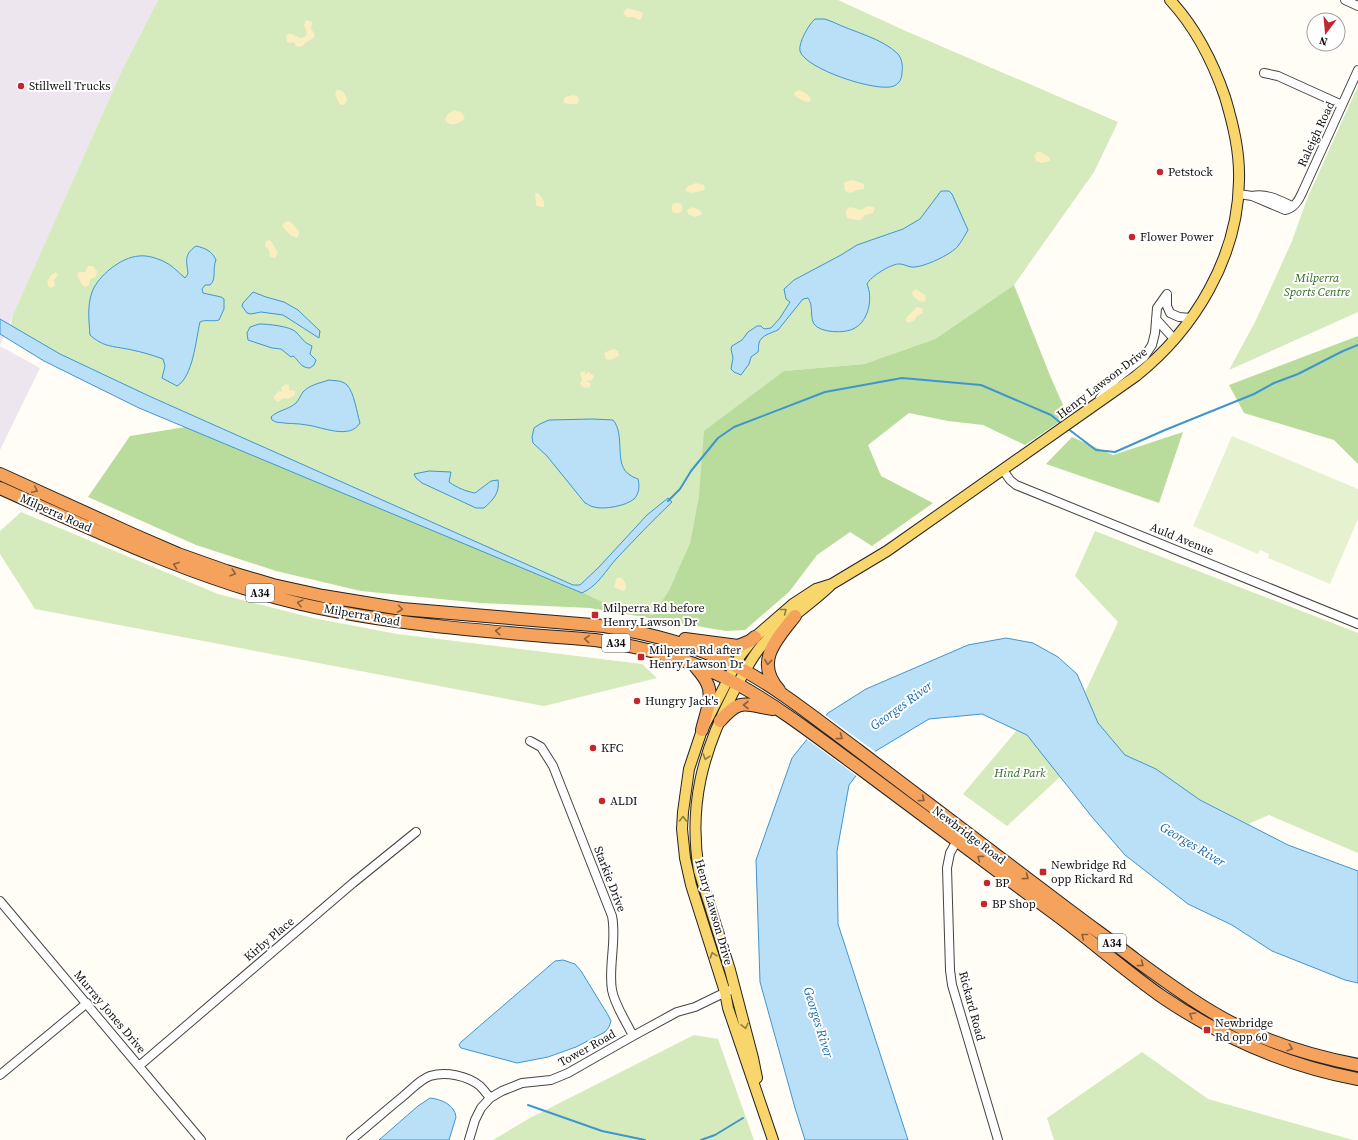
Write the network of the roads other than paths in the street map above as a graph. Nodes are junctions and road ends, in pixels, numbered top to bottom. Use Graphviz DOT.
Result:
graph roads {
  1 [pos="1170,0"];
  2 [pos="1345,0"];
  3 [pos="1358,6"];
  4 [pos="1358,70"];
  5 [pos="1264,73"];
  6 [pos="1342,105"];
  7 [pos="1238,194"];
  8 [pos="1156,318"];
  9 [pos="1191,318"];
  10 [pos="1175,340"];
  11 [pos="1095,405"];
  12 [pos="1003,470"];
  13 [pos="0,474"];
  14 [pos="0,488"];
  15 [pos="832,584"];
  16 [pos="794,616"];
  17 [pos="1358,624"];
  18 [pos="644,633"];
  19 [pos="755,637"];
  20 [pos="693,664"];
  21 [pos="740,668"];
  22 [pos="733,682"];
  23 [pos="789,700"];
  24 [pos="778,710"];
  25 [pos="720,720"];
  26 [pos="702,730"];
  27 [pos="530,741"];
  28 [pos="963,830"];
  29 [pos="416,832"];
  30 [pos="958,841"];
  31 [pos="0,901"];
  32 [pos="735,988"];
  33 [pos="725,992"];
  34 [pos="86,1003"];
  35 [pos="633,1036"];
  36 [pos="1358,1065"];
  37 [pos="139,1066"];
  38 [pos="0,1075"];
  39 [pos="1358,1079"];
  40 [pos="490,1098"];
  41 [pos="762,1106"];
  42 [pos="200,1140"];
  43 [pos="351,1140"];
  44 [pos="468,1140"];
  45 [pos="773,1140"];
  46 [pos="998,1140"];
  1 -- 7 [label="main road, Henry Lawson Drive"];
  2 -- 3 [label="street"];
  4 -- 6 [label="street, Raleigh Road"];
  5 -- 6 [label="street"];
  6 -- 7 [label="street, Raleigh Road"];
  7 -- 9 [label="main road, Henry Lawson Drive"];
  8 -- 9 [label="street"];
  8 -- 10 [label="street"];
  8 -- 11 [label="street"];
  9 -- 10 [label="main road, Henry Lawson Drive"];
  10 -- 11 [label="main road, Henry Lawson Drive"];
  11 -- 12 [label="main road, Henry Lawson Drive"];
  12 -- 15 [label="main road, Henry Lawson Drive"];
  12 -- 17 [label="street, Auld Avenue"];
  13 -- 18 [label="highway, Milperra Road / A34, one-way"];
  20 -- 14 [label="highway, Milperra Road / A34, one-way"];
  15 -- 16 [label="main road, Henry Lawson Drive"];
  19 -- 15 [label="main road, Henry Lawson Drive, one-way"];
  16 -- 21 [label="main road, Henry Lawson Drive"];
  16 -- 23 [label="highway, one-way"];
  18 -- 19 [label="highway"];
  18 -- 21 [label="highway, Milperra Road / A34"];
  19 -- 21 [label="main road, Henry Lawson Drive"];
  20 -- 22 [label="highway, Milperra Road / A34"];
  20 -- 26 [label="highway"];
  21 -- 22 [label="main road, Henry Lawson Drive"];
  21 -- 23 [label="highway, Newbridge Road / A34"];
  22 -- 24 [label="highway, Newbridge Road / A34"];
  22 -- 25 [label="main road, Henry Lawson Drive"];
  22 -- 26 [label="main road, Henry Lawson Drive"];
  23 -- 28 [label="highway, Newbridge Road / A34, one-way"];
  24 -- 25 [label="highway, one-way"];
  24 -- 30 [label="highway, Newbridge Road / A34"];
  25 -- 32 [label="main road, Henry Lawson Drive, one-way"];
  33 -- 26 [label="main road, Henry Lawson Drive, one-way"];
  27 -- 35 [label="street, Starkie Drive"];
  28 -- 30 [label="street, Rickard Road"];
  28 -- 36 [label="highway, Newbridge Road / A34, one-way"];
  29 -- 37 [label="street, Kirby Place"];
  39 -- 30 [label="highway, Newbridge Road / A34, one-way"];
  30 -- 46 [label="street, Rickard Road"];
  31 -- 34 [label="street, Murray Jones Drive"];
  32 -- 33 [label="street, Tower Road"];
  32 -- 41 [label="main road, Henry Lawson Drive, one-way"];
  33 -- 35 [label="street, Tower Road"];
  33 -- 41 [label="main road, Henry Lawson Drive"];
  34 -- 37 [label="street, Murray Jones Drive"];
  34 -- 38 [label="street"];
  35 -- 40 [label="street, Tower Road"];
  37 -- 42 [label="street, Murray Jones Drive"];
  40 -- 43 [label="street"];
  40 -- 44 [label="street, Tower Road"];
  41 -- 45 [label="main road, Henry Lawson Drive"];
}
